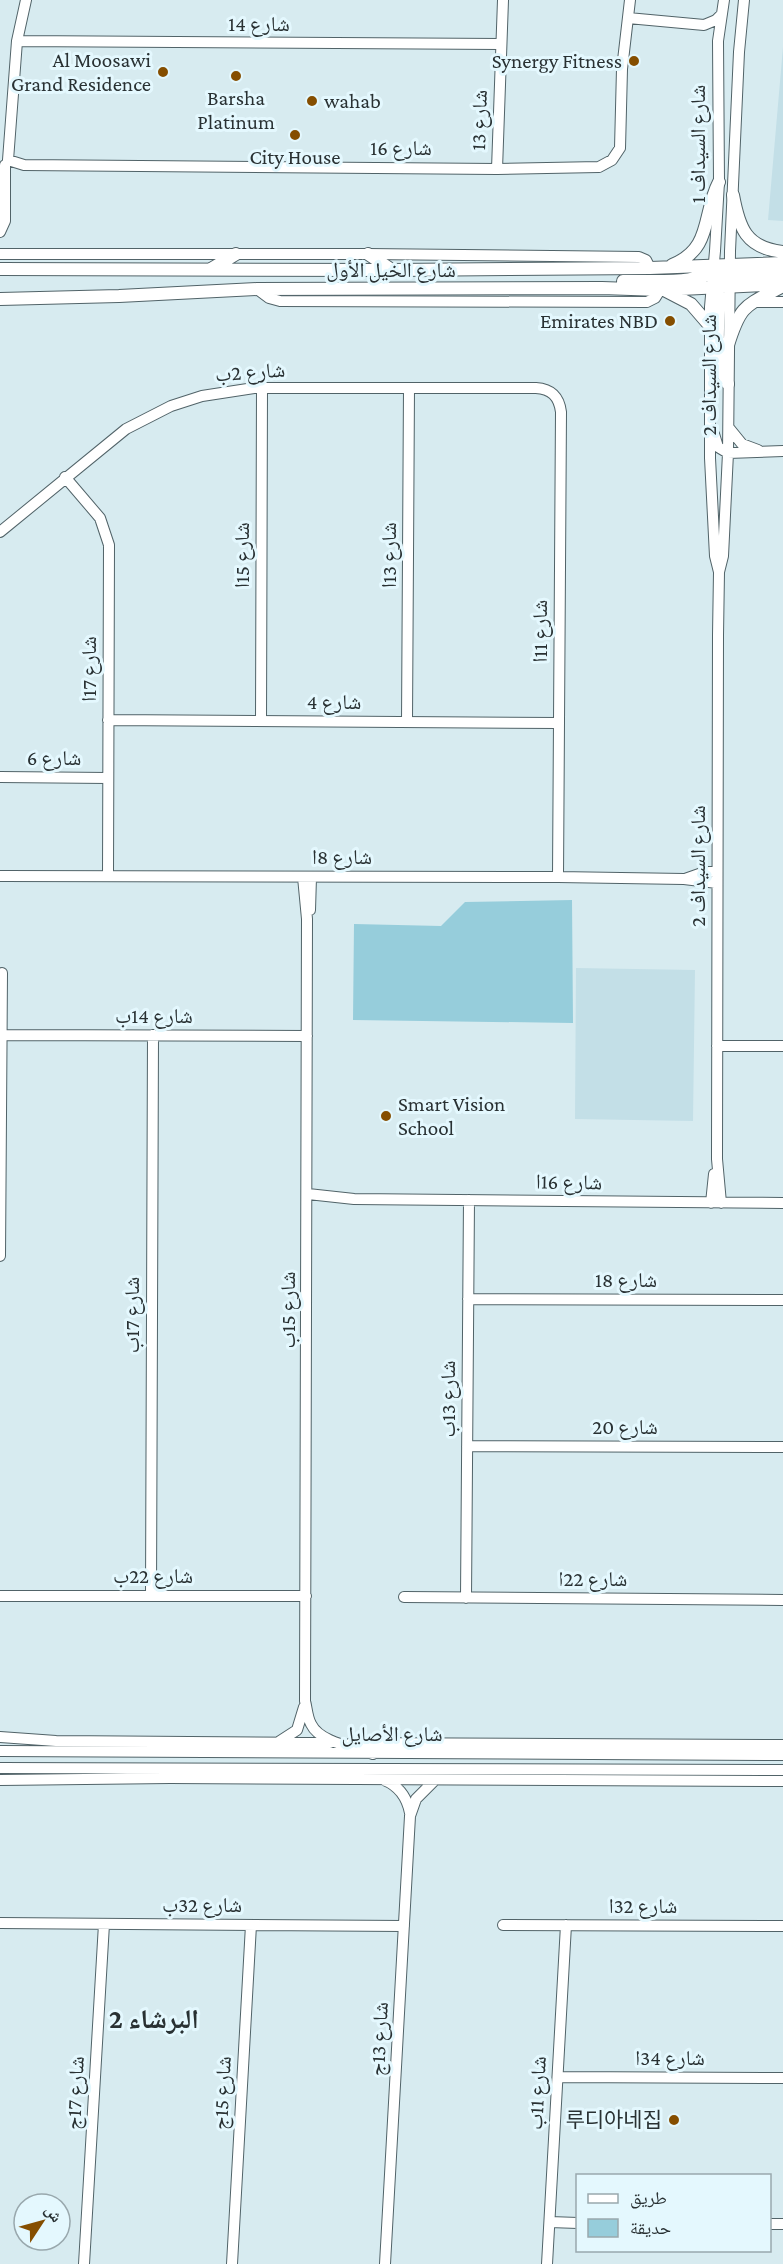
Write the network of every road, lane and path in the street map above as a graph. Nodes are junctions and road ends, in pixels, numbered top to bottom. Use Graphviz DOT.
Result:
graph roads {
  1 [pos="26,0"];
  2 [pos="503,0"];
  3 [pos="630,0"];
  4 [pos="724,0"];
  5 [pos="744,0"];
  6 [pos="721,15"];
  7 [pos="628,18"];
  8 [pos="697,25"];
  9 [pos="17,41"];
  10 [pos="718,41"];
  11 [pos="501,44"];
  12 [pos="4,164"];
  13 [pos="497,169"];
  14 [pos="718,182"];
  15 [pos="2,187"];
  16 [pos="733,195"];
  17 [pos="0,232"];
  18 [pos="783,252"];
  19 [pos="0,254"];
  20 [pos="236,254"];
  21 [pos="368,254"];
  22 [pos="783,263"];
  23 [pos="667,266"];
  24 [pos="650,268"];
  25 [pos="0,270"];
  26 [pos="19,270"];
  27 [pos="210,270"];
  28 [pos="393,270"];
  29 [pos="783,273"];
  30 [pos="0,277"];
  31 [pos="721,277"];
  32 [pos="783,285"];
  33 [pos="602,288"];
  34 [pos="257,289"];
  35 [pos="661,290"];
  36 [pos="0,299"];
  37 [pos="754,302"];
  38 [pos="783,302"];
  39 [pos="710,326"];
  40 [pos="728,345"];
  41 [pos="728,384"];
  42 [pos="262,388"];
  43 [pos="409,388"];
  44 [pos="548,390"];
  45 [pos="710,419"];
  46 [pos="729,428"];
  47 [pos="761,451"];
  48 [pos="783,451"];
  49 [pos="728,453"];
  50 [pos="66,477"];
  51 [pos="0,531"];
  52 [pos="719,572"];
  53 [pos="108,720"];
  54 [pos="261,721"];
  55 [pos="407,722"];
  56 [pos="559,723"];
  57 [pos="0,777"];
  58 [pos="108,778"];
  59 [pos="0,876"];
  60 [pos="108,876"];
  61 [pos="307,877"];
  62 [pos="558,877"];
  63 [pos="717,877"];
  64 [pos="2,973"];
  65 [pos="1,1035"];
  66 [pos="153,1035"];
  67 [pos="307,1036"];
  68 [pos="717,1046"];
  69 [pos="783,1046"];
  70 [pos="308,1199"];
  71 [pos="469,1200"];
  72 [pos="716,1203"];
  73 [pos="783,1203"];
  74 [pos="0,1256"];
  75 [pos="468,1299"];
  76 [pos="783,1300"];
  77 [pos="467,1446"];
  78 [pos="783,1447"];
  79 [pos="151,1595"];
  80 [pos="0,1596"];
  81 [pos="306,1596"];
  82 [pos="404,1597"];
  83 [pos="466,1598"];
  84 [pos="783,1599"];
  85 [pos="305,1701"];
  86 [pos="0,1737"];
  87 [pos="274,1742"];
  88 [pos="339,1743"];
  89 [pos="783,1745"];
  90 [pos="130,1747"];
  91 [pos="0,1751"];
  92 [pos="373,1754"];
  93 [pos="783,1755"];
  94 [pos="0,1768"];
  95 [pos="735,1769"];
  96 [pos="783,1770"];
  97 [pos="170,1773"];
  98 [pos="379,1779"];
  99 [pos="0,1780"];
  100 [pos="435,1780"];
  101 [pos="714,1781"];
  102 [pos="783,1781"];
  103 [pos="410,1816"];
  104 [pos="0,1923"];
  105 [pos="104,1924"];
  106 [pos="251,1925"];
  107 [pos="502,1925"];
  108 [pos="566,1925"];
  109 [pos="404,1926"];
  110 [pos="783,1926"];
  111 [pos="558,2077"];
  112 [pos="783,2078"];
  113 [pos="550,2222"];
  114 [pos="576,2223"];
  115 [pos="84,2264"];
  116 [pos="232,2264"];
  117 [pos="385,2264"];
  118 [pos="547,2264"];
  1 -- 9 [label="street"];
  2 -- 11 [label="street, شارع 13"];
  3 -- 7 [label="street, شارع 16"];
  4 -- 6 [label="street, شارع السيداف 1"];
  5 -- 16 [label="street, شارع السيداف 1"];
  6 -- 8 [label="street"];
  6 -- 10 [label="street, شارع السيداف 1"];
  7 -- 8 [label="street"];
  7 -- 13 [label="street, شارع 16"];
  8 -- 10 [label="street"];
  9 -- 11 [label="street, شارع 14"];
  9 -- 12 [label="street"];
  10 -- 14 [label="street, شارع السيداف 1"];
  11 -- 13 [label="street, شارع 13"];
  12 -- 13 [label="street, شارع 16"];
  12 -- 15 [label="street"];
  14 -- 23 [label="main road"];
  14 -- 31 [label="street, شارع السيداف 1"];
  15 -- 17 [label="street"];
  16 -- 18 [label="main road"];
  16 -- 31 [label="street, شارع السيداف 1"];
  19 -- 20 [label="street"];
  20 -- 21 [label="street"];
  20 -- 27 [label="main road"];
  21 -- 24 [label="street"];
  21 -- 28 [label="main road"];
  22 -- 31 [label="main road, شارع الخيل الأول"];
  23 -- 24 [label="main road, شارع الخيل الأول"];
  23 -- 31 [label="main road, شارع الخيل الأول"];
  24 -- 28 [label="main road, شارع الخيل الأول"];
  25 -- 26 [label="main road, شارع الخيل الأول"];
  26 -- 27 [label="main road, شارع الخيل الأول"];
  26 -- 30 [label="main road"];
  27 -- 28 [label="main road, شارع الخيل الأول"];
  29 -- 31 [label="main road"];
  31 -- 32 [label="main road, شارع الخيل الأول"];
  31 -- 33 [label="main road"];
  31 -- 35 [label="main road, شارع الخيل الأول"];
  31 -- 39 [label="street, شارع السيداف 2"];
  31 -- 40 [label="street, شارع السيداف 2"];
  31 -- 41 [label="main road"];
  32 -- 37 [label="main road"];
  33 -- 34 [label="main road, شارع الخيل الأول"];
  33 -- 35 [label="main road, شارع الخيل الأول"];
  34 -- 35 [label="street"];
  34 -- 36 [label="main road, شارع الخيل الأول"];
  35 -- 39 [label="main road"];
  37 -- 38 [label="street"];
  37 -- 40 [label="main road"];
  39 -- 45 [label="street, شارع السيداف 2"];
  40 -- 41 [label="street, شارع السيداف 2"];
  41 -- 46 [label="street, شارع السيداف 2"];
  42 -- 43 [label="street, شارع 2ب"];
  42 -- 50 [label="street, شارع 2ب"];
  42 -- 54 [label="street, شارع 15ا"];
  43 -- 44 [label="street, شارع 2ب"];
  43 -- 55 [label="street, شارع 13ا"];
  44 -- 56 [label="street, شارع 11ا"];
  45 -- 49 [label="street"];
  45 -- 52 [label="street, شارع السيداف 2"];
  46 -- 47 [label="street"];
  46 -- 49 [label="street, شارع السيداف 2"];
  47 -- 48 [label="street"];
  47 -- 49 [label="street"];
  49 -- 52 [label="street, شارع السيداف 2"];
  50 -- 51 [label="street, شارع 2ب"];
  50 -- 53 [label="street, شارع 17ا"];
  52 -- 63 [label="street, شارع السيداف 2"];
  53 -- 54 [label="street, شارع 4"];
  53 -- 58 [label="street, شارع 17ا"];
  54 -- 55 [label="street, شارع 4"];
  55 -- 56 [label="street, شارع 4"];
  56 -- 62 [label="street, شارع 11ا"];
  57 -- 58 [label="street, شارع 6"];
  58 -- 60 [label="street, شارع 17ا"];
  59 -- 60 [label="street, شارع 8ا"];
  60 -- 61 [label="street, شارع 8ا"];
  61 -- 62 [label="street, شارع 8ا"];
  61 -- 67 [label="street, شارع 15ب"];
  62 -- 63 [label="street, شارع 8ا"];
  63 -- 68 [label="street, شارع السيداف 2"];
  64 -- 65 [label="street"];
  65 -- 66 [label="street, شارع 14ب"];
  65 -- 74 [label="street"];
  66 -- 67 [label="street, شارع 14ب"];
  66 -- 79 [label="street, شارع 17ب"];
  67 -- 70 [label="street, شارع 15ب"];
  68 -- 69 [label="street"];
  68 -- 72 [label="street, شارع السيداف 2"];
  70 -- 71 [label="street, شارع 16ا"];
  70 -- 81 [label="street, شارع 15ب"];
  71 -- 72 [label="street, شارع 16ا"];
  71 -- 75 [label="street, شارع 13ب"];
  72 -- 73 [label="street, شارع 16ا"];
  75 -- 76 [label="street, شارع 18"];
  75 -- 77 [label="street, شارع 13ب"];
  77 -- 78 [label="street, شارع 20"];
  77 -- 83 [label="street, شارع 13ب"];
  79 -- 80 [label="street, شارع 22ب"];
  79 -- 81 [label="street, شارع 22ب"];
  81 -- 85 [label="street, شارع 15ب"];
  82 -- 83 [label="street, شارع 22ا"];
  83 -- 84 [label="street, شارع 22ا"];
  85 -- 87 [label="street, شارع 15ب"];
  85 -- 88 [label="street, شارع 15ب"];
  86 -- 90 [label="street"];
  87 -- 88 [label="street"];
  87 -- 90 [label="street"];
  88 -- 89 [label="street"];
  88 -- 92 [label="street"];
  90 -- 91 [label="street, شارع الأصايل"];
  90 -- 92 [label="street, شارع الأصايل"];
  92 -- 93 [label="street, شارع الأصايل"];
  94 -- 97 [label="street, شارع الأصايل"];
  95 -- 96 [label="street, شارع الأصايل"];
  95 -- 97 [label="street, شارع الأصايل"];
  95 -- 101 [label="street"];
  97 -- 98 [label="street"];
  97 -- 99 [label="street"];
  98 -- 100 [label="street"];
  98 -- 103 [label="street, شارع 13ج"];
  100 -- 101 [label="street"];
  100 -- 103 [label="street, شارع 13ج"];
  101 -- 102 [label="street"];
  103 -- 109 [label="street, شارع 13ج"];
  104 -- 105 [label="street, شارع 32ب"];
  105 -- 106 [label="street, شارع 32ب"];
  105 -- 115 [label="street, شارع 17ج"];
  106 -- 109 [label="street, شارع 32ب"];
  106 -- 116 [label="street, شارع 15ج"];
  107 -- 108 [label="street, شارع 32ا"];
  108 -- 110 [label="street, شارع 32ا"];
  108 -- 111 [label="street, شارع 11ب"];
  109 -- 117 [label="street, شارع 13ج"];
  111 -- 112 [label="street, شارع 34ا"];
  111 -- 113 [label="street, شارع 11ب"];
  113 -- 114 [label="street"];
  113 -- 118 [label="street, شارع 11ب"];
}
